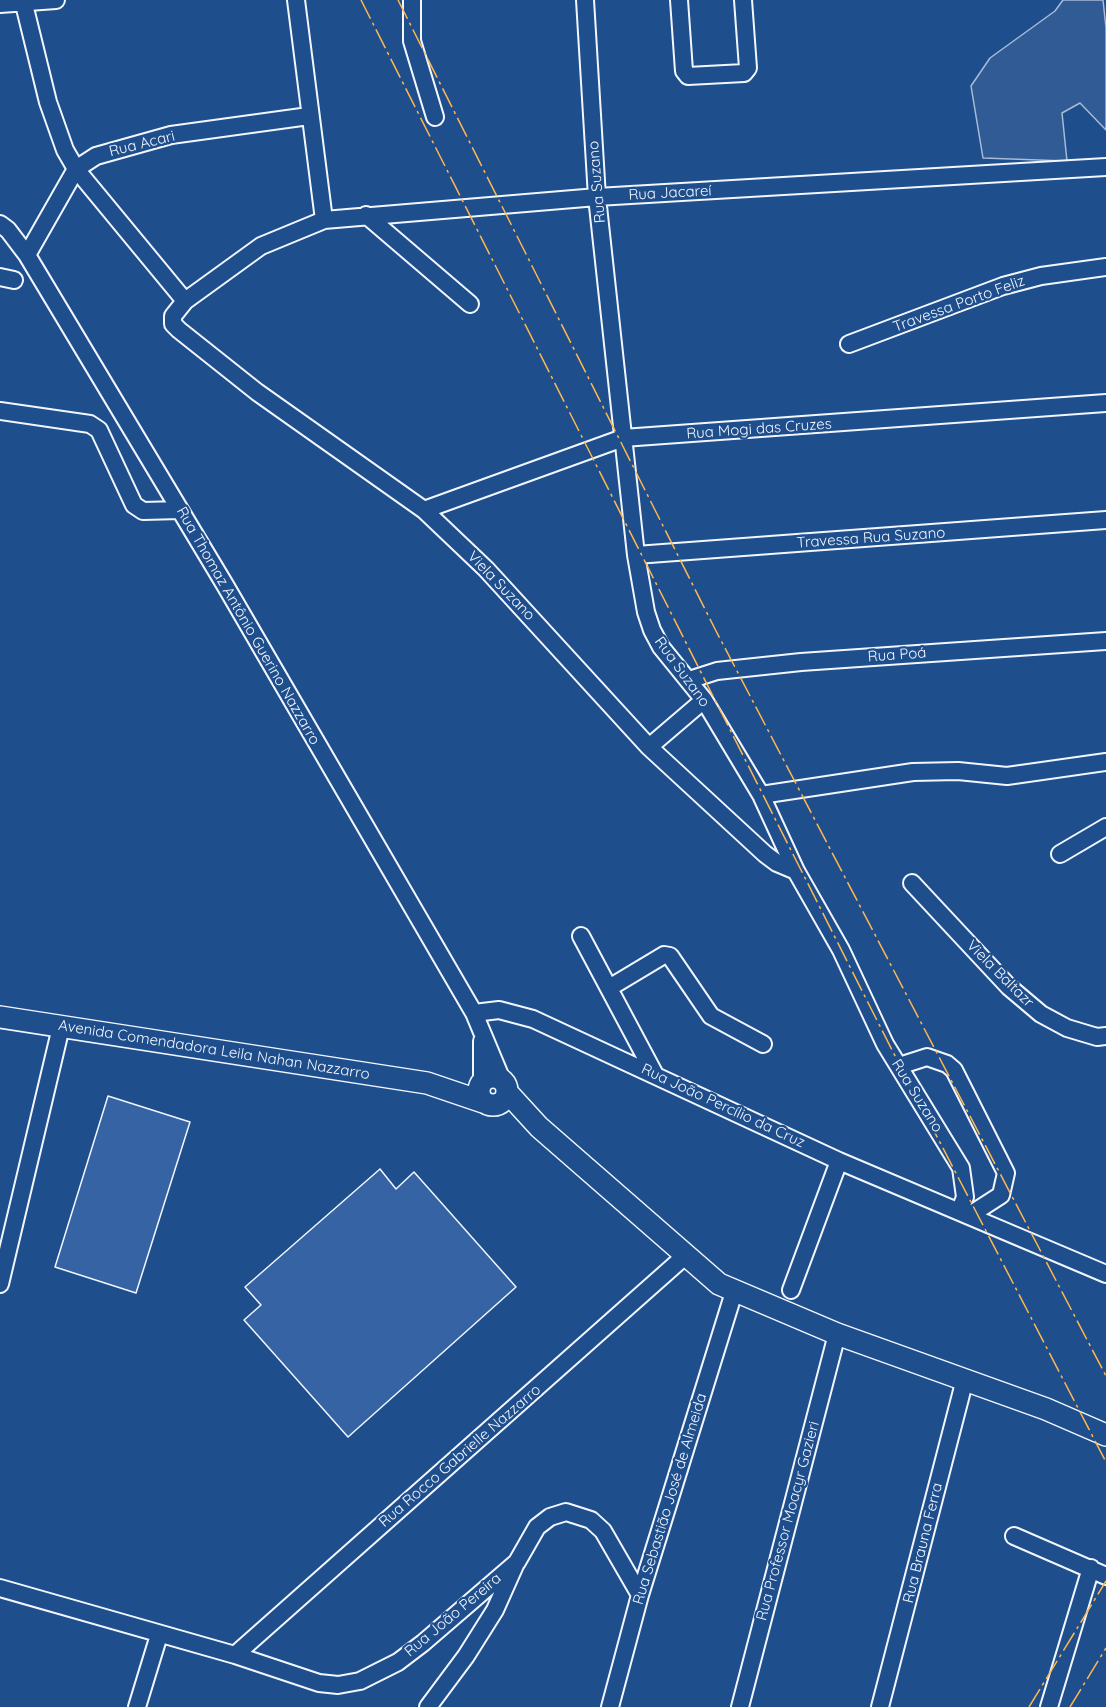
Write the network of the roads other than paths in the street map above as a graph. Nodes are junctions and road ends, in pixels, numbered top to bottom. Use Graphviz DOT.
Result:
graph roads {
  1 [pos="56,0"];
  2 [pos="296,0"];
  3 [pos="412,0"];
  4 [pos="585,0"];
  5 [pos="679,0"];
  6 [pos="742,0"];
  7 [pos="23,1"];
  8 [pos="0,4"];
  9 [pos="309,116"];
  10 [pos="435,117"];
  11 [pos="1106,167"];
  12 [pos="76,169"];
  13 [pos="597,197"];
  14 [pos="366,215"];
  15 [pos="324,220"];
  16 [pos="0,224"];
  17 [pos="27,255"];
  18 [pos="1106,267"];
  19 [pos="185,301"];
  20 [pos="470,304"];
  21 [pos="849,344"];
  22 [pos="1106,403"];
  23 [pos="0,411"];
  24 [pos="623,438"];
  25 [pos="180,510"];
  26 [pos="424,510"];
  27 [pos="1106,520"];
  28 [pos="636,555"];
  29 [pos="1106,641"];
  30 [pos="689,680"];
  31 [pos="704,700"];
  32 [pos="649,747"];
  33 [pos="1106,762"];
  34 [pos="761,795"];
  35 [pos="1106,827"];
  36 [pos="1060,854"];
  37 [pos="796,871"];
  38 [pos="912,883"];
  39 [pos="581,936"];
  40 [pos="609,988"];
  41 [pos="474,1013"];
  42 [pos="0,1017"];
  43 [pos="61,1027"];
  44 [pos="1106,1036"];
  45 [pos="763,1044"];
  46 [pos="898,1066"];
  47 [pos="654,1073"];
  48 [pos="491,1091"];
  49 [pos="839,1161"];
  50 [pos="965,1213"];
  51 [pos="685,1256"];
  52 [pos="1106,1274"];
  53 [pos="0,1284"];
  54 [pos="791,1290"];
  55 [pos="734,1292"];
  56 [pos="837,1334"];
  57 [pos="965,1379"];
  58 [pos="1106,1435"];
  59 [pos="1014,1536"];
  60 [pos="517,1562"];
  61 [pos="1098,1572"];
  62 [pos="0,1588"];
  63 [pos="640,1594"];
  64 [pos="159,1635"];
  65 [pos="235,1655"];
  66 [pos="137,1707"];
  67 [pos="428,1707"];
  68 [pos="610,1707"];
  69 [pos="740,1707"];
  70 [pos="879,1707"];
  71 [pos="1049,1707"];
  1 -- 7 [label="street"];
  2 -- 9 [label="street"];
  3 -- 10 [label="street"];
  4 -- 13 [label="street, Rua Suzano"];
  5 -- 6 [label="street"];
  7 -- 8 [label="street"];
  7 -- 12 [label="street"];
  9 -- 12 [label="street, Rua Acari"];
  9 -- 15 [label="street"];
  11 -- 13 [label="street, Rua Jacareí"];
  12 -- 17 [label="street"];
  12 -- 19 [label="street"];
  13 -- 14 [label="street, Rua Jacareí"];
  13 -- 24 [label="street, Rua Suzano"];
  14 -- 15 [label="street, Rua Jacareí"];
  14 -- 20 [label="street"];
  15 -- 19 [label="street, Rua Jacareí"];
  16 -- 17 [label="street, Rua Thomaz Antônio Guerino Nazzarro"];
  17 -- 25 [label="street, Rua Thomaz Antônio Guerino Nazzarro"];
  18 -- 21 [label="street, Travessa Porto Feliz"];
  19 -- 26 [label="street, Viela Suzano"];
  22 -- 24 [label="street, Rua Mogi das Cruzes"];
  23 -- 25 [label="street"];
  24 -- 26 [label="street, Rua Mogi das Cruzes"];
  24 -- 28 [label="street, Rua Suzano"];
  25 -- 41 [label="street, Rua Thomaz Antônio Guerino Nazzarro"];
  26 -- 32 [label="street, Viela Suzano"];
  27 -- 28 [label="street, Travessa Rua Suzano"];
  28 -- 30 [label="street, Rua Suzano"];
  29 -- 30 [label="street, Rua Poá"];
  30 -- 31 [label="street, Rua Suzano"];
  31 -- 32 [label="street"];
  31 -- 34 [label="street, Rua Suzano"];
  32 -- 37 [label="street, Viela Suzano"];
  33 -- 34 [label="street"];
  34 -- 37 [label="street, Rua Suzano"];
  35 -- 36 [label="street"];
  37 -- 46 [label="street, Rua Suzano"];
  38 -- 44 [label="street, Viela Baltazr"];
  39 -- 40 [label="street"];
  40 -- 45 [label="street"];
  40 -- 47 [label="street"];
  41 -- 47 [label="street, Rua João Percílio da Cruz"];
  41 -- 48 [label="street, Rua Thomaz Antônio Guerino Nazzarro"];
  42 -- 43 [label="main road, Avenida Comendadora Leila Nahan Nazzarro"];
  43 -- 48 [label="main road, Avenida Comendadora Leila Nahan Nazzarro"];
  43 -- 53 [label="street"];
  46 -- 50 [label="street, Rua Suzano"];
  46 -- 50 [label="street"];
  47 -- 49 [label="street, Rua João Percílio da Cruz"];
  48 -- 51 [label="main road, Avenida Comendadora Leila Nahan Nazzarro"];
  49 -- 50 [label="street, Rua João Percílio da Cruz"];
  49 -- 54 [label="street"];
  50 -- 52 [label="street, Rua João Percílio da Cruz"];
  51 -- 55 [label="main road, Avenida Comendadora Leila Nahan Nazzarro"];
  51 -- 65 [label="street, Rua Rocco Gabrielle Nazzarro"];
  55 -- 56 [label="main road, Avenida Comendadora Leila Nahan Nazzarro"];
  55 -- 63 [label="street, Rua Sebastião José de Almeida"];
  56 -- 57 [label="main road, Avenida Comendadora Leila Nahan Nazzarro"];
  56 -- 69 [label="street, Rua Professor Moacyr Gazieri"];
  57 -- 58 [label="main road, Avenida Comendadora Leila Nahan Nazzarro"];
  57 -- 70 [label="street, Rua Brauna Ferra"];
  59 -- 61 [label="street"];
  60 -- 63 [label="street, Rua João Pereira"];
  60 -- 65 [label="street, Rua João Pereira"];
  60 -- 67 [label="street"];
  61 -- 71 [label="street"];
  62 -- 64 [label="street, Rua João Pereira"];
  63 -- 68 [label="street, Rua Sebastião José de Almeida"];
  64 -- 65 [label="street, Rua João Pereira"];
  64 -- 66 [label="street"];
}
